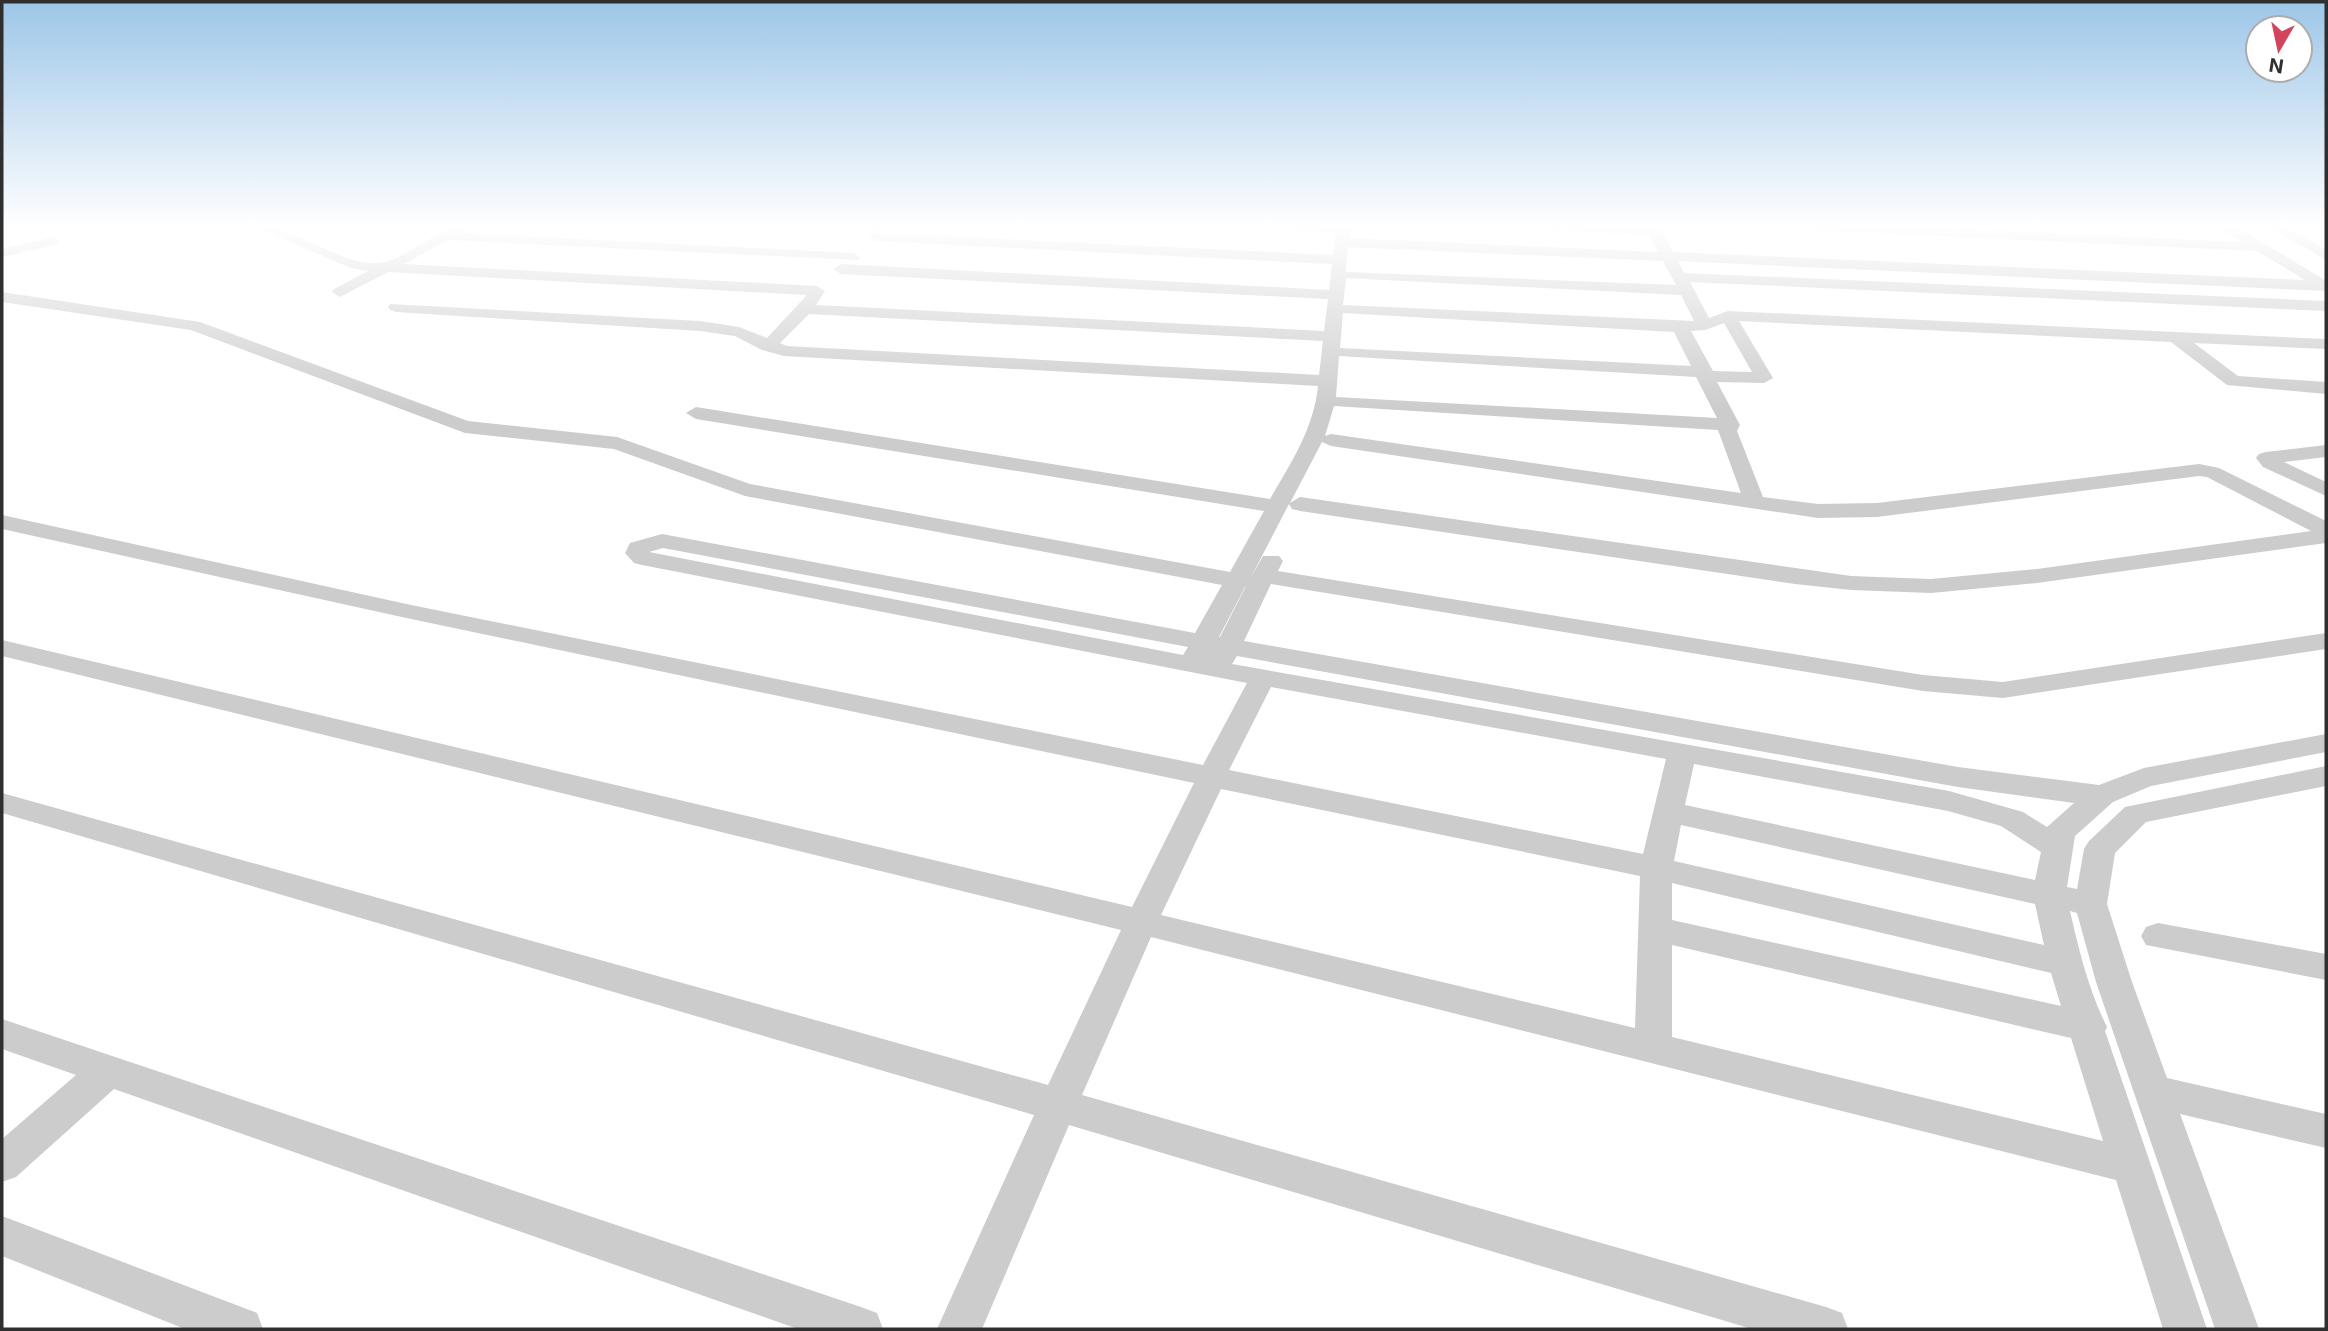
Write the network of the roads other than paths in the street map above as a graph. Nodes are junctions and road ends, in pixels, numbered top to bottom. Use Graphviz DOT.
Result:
graph roads {
  1 [pos="349,287"];
  2 [pos="744,287"];
  3 [pos="821,287"];
  4 [pos="1116,287"];
  5 [pos="1343,287"];
  6 [pos="1684,287"];
  7 [pos="1802,287"];
  8 [pos="2297,287"];
  9 [pos="817,291"];
  10 [pos="340,292"];
  11 [pos="2,296"];
  12 [pos="1342,302"];
  13 [pos="2326,305"];
  14 [pos="396,307"];
  15 [pos="805,309"];
  16 [pos="1728,316"];
  17 [pos="1705,325"];
  18 [pos="1681,327"];
  19 [pos="2177,338"];
  20 [pos="1338,344"];
  21 [pos="2326,344"];
  22 [pos="768,346"];
  23 [pos="1706,374"];
  24 [pos="1327,381"];
  25 [pos="2326,388"];
  26 [pos="1340,402"];
  27 [pos="695,413"];
  28 [pos="1730,425"];
  29 [pos="1327,432"];
  30 [pos="2326,451"];
  31 [pos="2326,490"];
  32 [pos="1755,503"];
  33 [pos="1289,505"];
  34 [pos="2,522"];
  35 [pos="2326,533"];
  36 [pos="1251,578"];
  37 [pos="2326,642"];
  38 [pos="2,648"];
  39 [pos="1210,655"];
  40 [pos="1263,677"];
  41 [pos="2326,743"];
  42 [pos="1682,751"];
  43 [pos="1210,775"];
  44 [pos="2326,776"];
  45 [pos="2102,794"];
  46 [pos="2,803"];
  47 [pos="1669,812"];
  48 [pos="2057,848"];
  49 [pos="1656,868"];
  50 [pos="2049,894"];
  51 [pos="2091,904"];
  52 [pos="1140,922"];
  53 [pos="1657,929"];
  54 [pos="2158,936"];
  55 [pos="2065,963"];
  56 [pos="2326,967"];
  57 [pos="2089,1027"];
  58 [pos="2,1034"];
  59 [pos="1653,1048"];
  60 [pos="108,1071"];
  61 [pos="2154,1091"];
  62 [pos="1059,1105"];
  63 [pos="2326,1131"];
  64 [pos="2,1164"];
  65 [pos="2133,1166"];
  66 [pos="2,1236"];
  67 [pos="241,1329"];
  68 [pos="860,1329"];
  69 [pos="959,1329"];
  70 [pos="1826,1329"];
  71 [pos="2185,1329"];
  72 [pos="2238,1329"];
  1 -- 10 [label="street"];
  2 -- 9 [label="street"];
  3 -- 9 [label="street"];
  4 -- 12 [label="street"];
  5 -- 12 [label="street"];
  6 -- 17 [label="street"];
  7 -- 13 [label="street"];
  8 -- 13 [label="street"];
  9 -- 15 [label="street"];
  11 -- 36 [label="street"];
  12 -- 18 [label="street"];
  12 -- 20 [label="street"];
  14 -- 22 [label="street"];
  15 -- 20 [label="street"];
  15 -- 22 [label="street"];
  16 -- 17 [label="street"];
  16 -- 19 [label="street"];
  16 -- 23 [label="street"];
  17 -- 18 [label="street"];
  18 -- 23 [label="street"];
  19 -- 21 [label="street"];
  19 -- 25 [label="street"];
  20 -- 23 [label="street"];
  20 -- 24 [label="street"];
  20 -- 26 [label="street"];
  22 -- 24 [label="street"];
  23 -- 28 [label="street"];
  24 -- 29 [label="street"];
  26 -- 28 [label="street"];
  26 -- 29 [label="street"];
  27 -- 33 [label="street"];
  28 -- 32 [label="street"];
  29 -- 32 [label="street"];
  29 -- 33 [label="street"];
  30 -- 31 [label="street"];
  32 -- 35 [label="street"];
  33 -- 35 [label="street"];
  33 -- 36 [label="street"];
  34 -- 43 [label="street"];
  36 -- 37 [label="street"];
  36 -- 39 [label="street"];
  38 -- 52 [label="street"];
  39 -- 39 [label="street"];
  39 -- 40 [label="street"];
  39 -- 45 [label="street"];
  40 -- 42 [label="street"];
  40 -- 43 [label="street"];
  41 -- 45 [label="street"];
  42 -- 47 [label="street"];
  42 -- 48 [label="street"];
  43 -- 49 [label="street"];
  43 -- 52 [label="street"];
  44 -- 51 [label="street"];
  45 -- 48 [label="street"];
  46 -- 62 [label="street"];
  47 -- 49 [label="street"];
  47 -- 50 [label="street"];
  48 -- 50 [label="street"];
  49 -- 53 [label="street"];
  49 -- 55 [label="street"];
  50 -- 51 [label="street"];
  50 -- 55 [label="street"];
  51 -- 61 [label="street"];
  52 -- 59 [label="street"];
  52 -- 62 [label="street"];
  53 -- 57 [label="street"];
  53 -- 59 [label="street"];
  54 -- 56 [label="street"];
  55 -- 57 [label="street"];
  57 -- 65 [label="street"];
  58 -- 60 [label="street"];
  59 -- 65 [label="street"];
  60 -- 64 [label="street"];
  60 -- 68 [label="street"];
  61 -- 63 [label="street"];
  61 -- 72 [label="street"];
  62 -- 69 [label="street"];
  62 -- 70 [label="street"];
  65 -- 71 [label="street"];
  66 -- 67 [label="street"];
}
